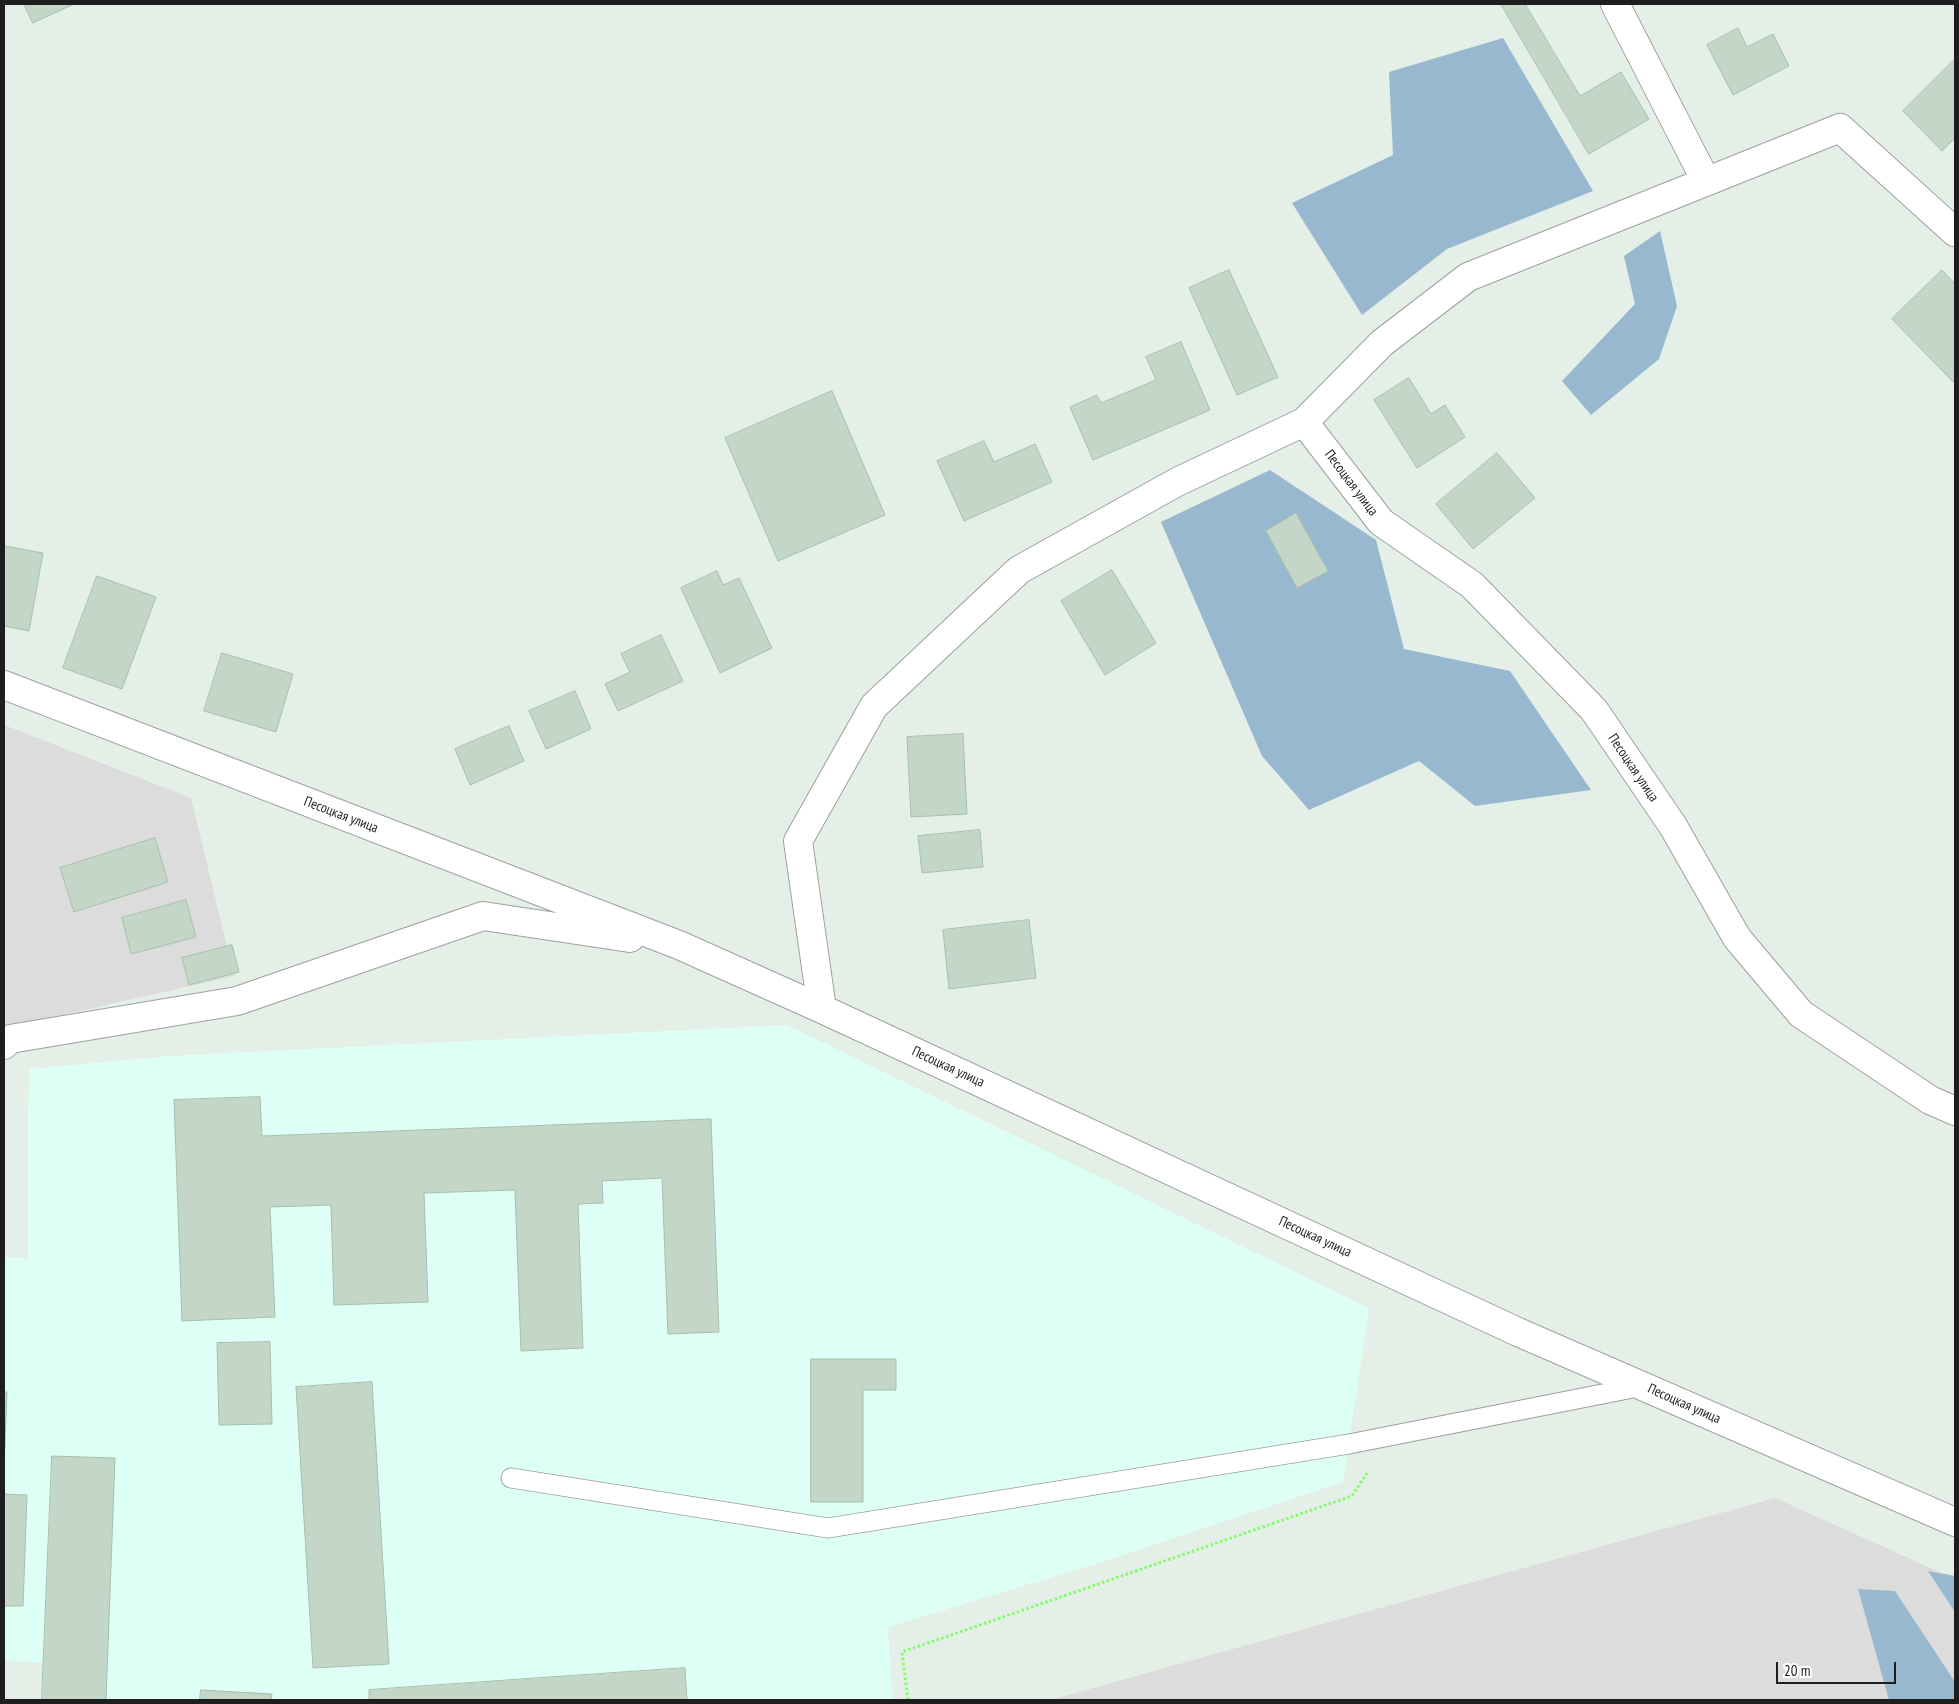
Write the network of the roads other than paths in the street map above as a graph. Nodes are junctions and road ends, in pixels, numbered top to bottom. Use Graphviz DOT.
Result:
graph roads {
  1 [pos="1615,4"];
  2 [pos="1706,181"];
  3 [pos="1955,232"];
  4 [pos="1304,422"];
  5 [pos="4,685"];
  6 [pos="679,945"];
  7 [pos="822,1009"];
  8 [pos="4,1045"];
  9 [pos="1955,1111"];
  10 [pos="1643,1386"];
  11 [pos="511,1478"];
  12 [pos="1955,1522"];
  1 -- 2 [label="street"];
  2 -- 3 [label="street"];
  2 -- 4 [label="street"];
  4 -- 7 [label="street"];
  4 -- 9 [label="street, Песоцкая улица"];
  5 -- 6 [label="street, Песоцкая улица"];
  6 -- 7 [label="street, Песоцкая улица"];
  6 -- 8 [label="street, Песоцкая улица"];
  7 -- 10 [label="street, Песоцкая улица"];
  10 -- 11 [label="lane"];
  10 -- 12 [label="street, Песоцкая улица"];
}
